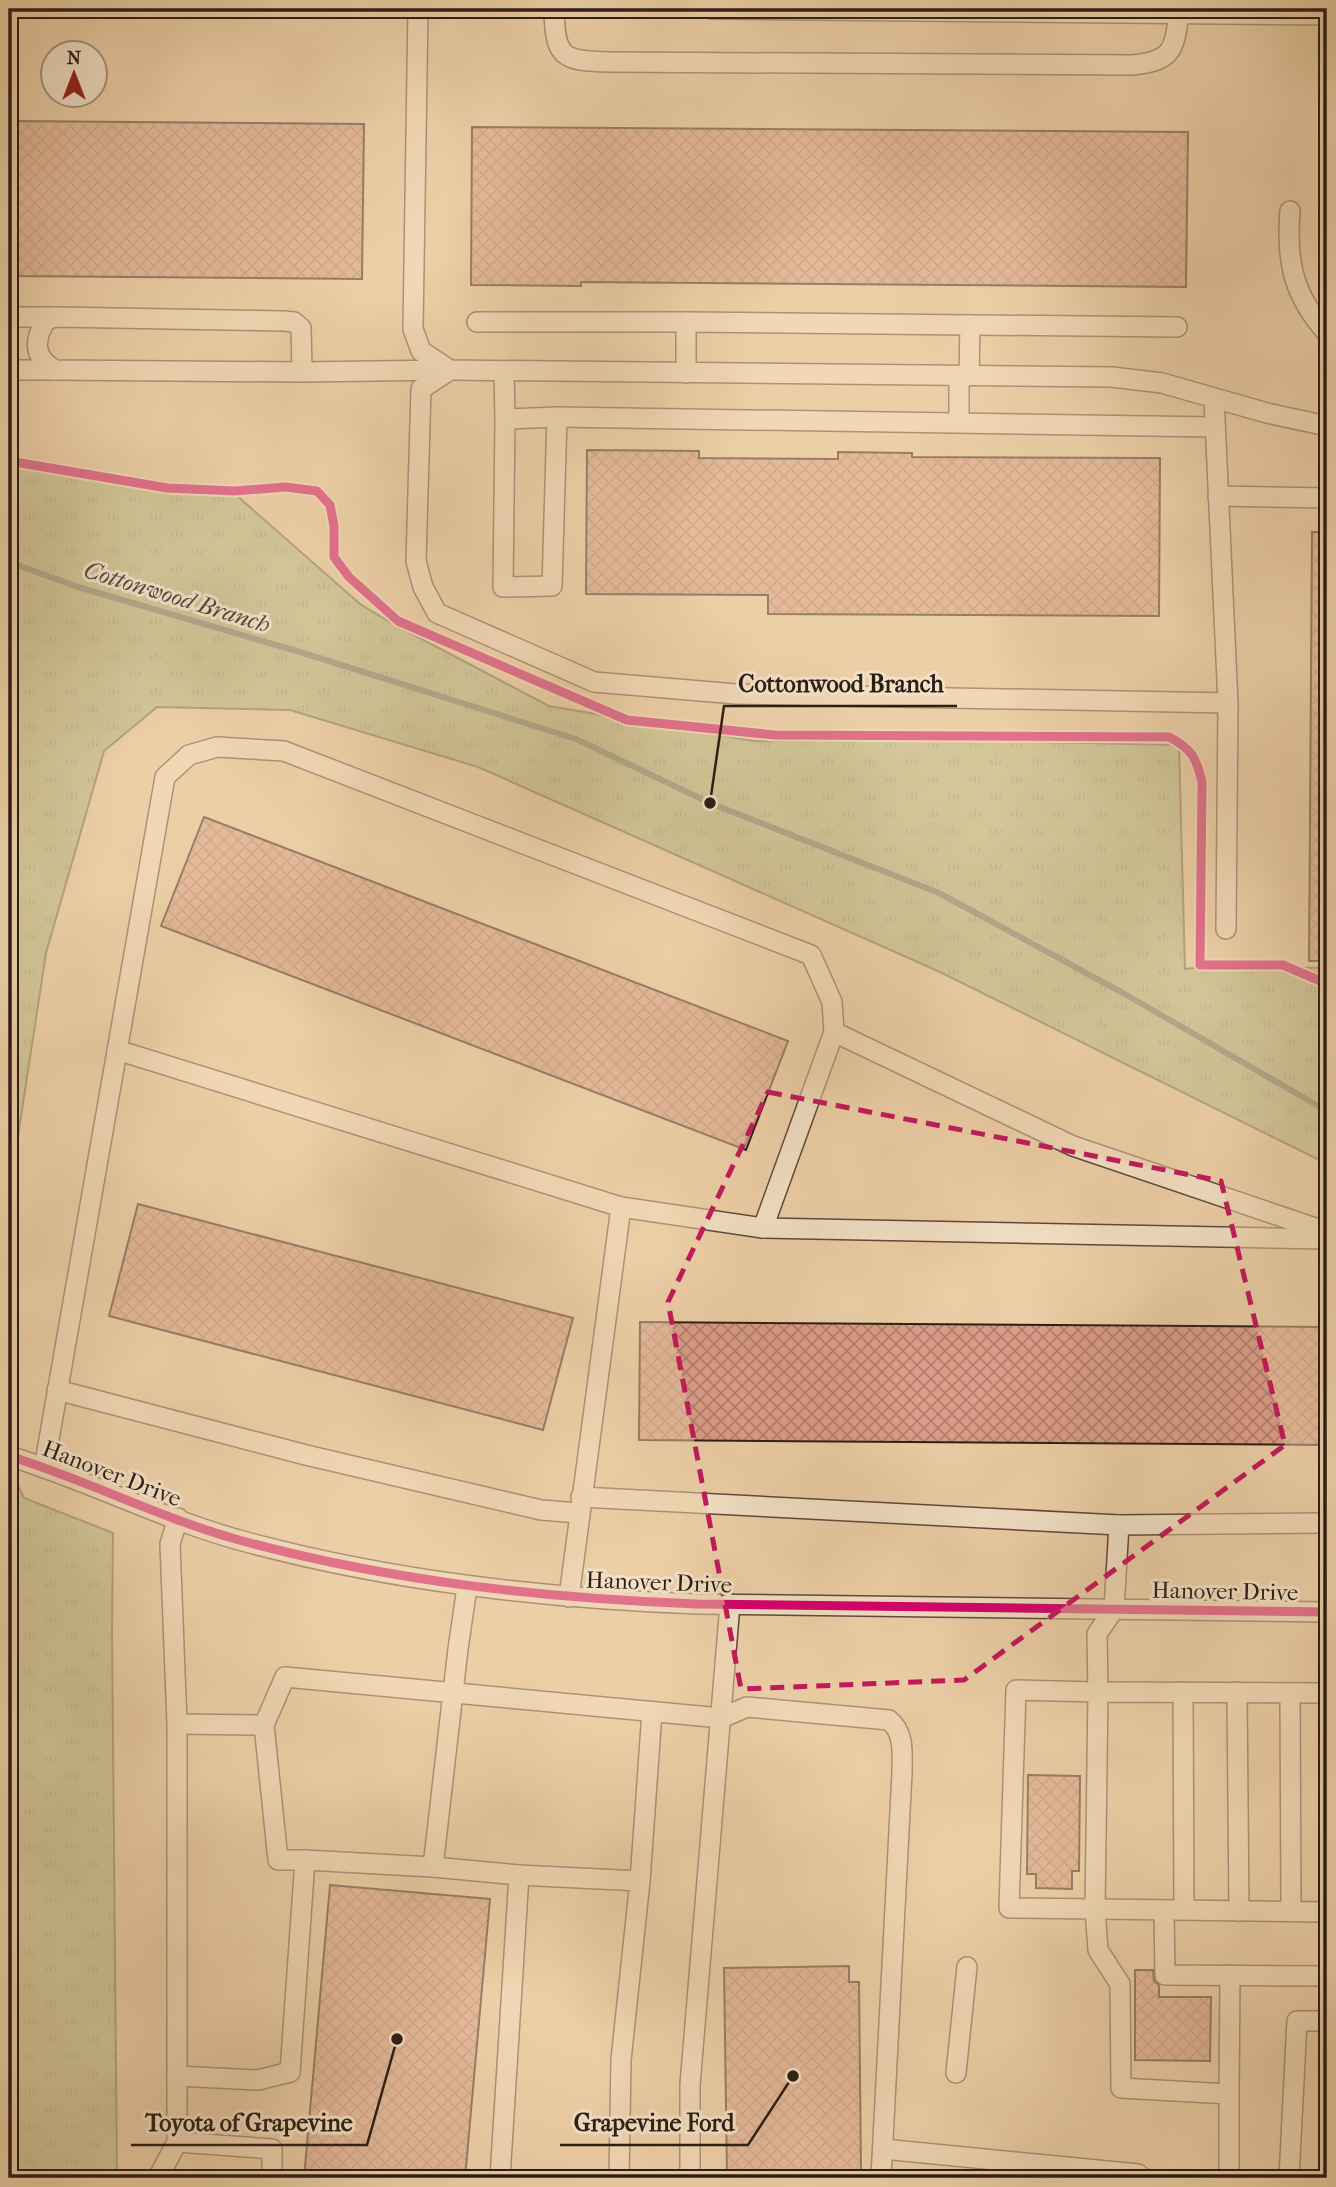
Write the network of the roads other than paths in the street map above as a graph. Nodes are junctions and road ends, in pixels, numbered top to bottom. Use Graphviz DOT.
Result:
graph roads {
  1 [pos="418,9"];
  2 [pos="554,9"];
  3 [pos="712,9"];
  4 [pos="746,9"];
  5 [pos="949,10"];
  6 [pos="1087,11"];
  7 [pos="1320,13"];
  8 [pos="1179,14"];
  9 [pos="1290,211"];
  10 [pos="9,317"];
  11 [pos="56,317"];
  12 [pos="477,322"];
  13 [pos="687,322"];
  14 [pos="970,325"];
  15 [pos="1177,327"];
  16 [pos="1327,333"];
  17 [pos="9,370"];
  18 [pos="55,370"];
  19 [pos="450,370"];
  20 [pos="504,371"];
  21 [pos="302,372"];
  22 [pos="686,373"];
  23 [pos="964,376"];
  24 [pos="1214,398"];
  25 [pos="557,417"];
  26 [pos="505,419"];
  27 [pos="959,422"];
  28 [pos="1327,426"];
  29 [pos="1215,427"];
  30 [pos="1218,496"];
  31 [pos="1327,498"];
  32 [pos="1228,703"];
  33 [pos="1226,929"];
  34 [pos="834,1032"];
  35 [pos="117,1050"];
  36 [pos="621,1207"];
  37 [pos="763,1228"];
  38 [pos="1327,1232"];
  39 [pos="1327,1240"];
  40 [pos="57,1390"];
  41 [pos="9,1456"];
  42 [pos="44,1468"];
  43 [pos="580,1505"];
  44 [pos="178,1518"];
  45 [pos="1327,1523"];
  46 [pos="1119,1525"];
  47 [pos="467,1587"];
  48 [pos="569,1597"];
  49 [pos="730,1604"];
  50 [pos="1114,1609"];
  51 [pos="1327,1612"];
  52 [pos="1098,1692"];
  53 [pos="1183,1692"];
  54 [pos="1237,1692"];
  55 [pos="1290,1693"];
  56 [pos="1327,1693"];
  57 [pos="453,1694"];
  58 [pos="652,1712"];
  59 [pos="721,1718"];
  60 [pos="177,1724"];
  61 [pos="264,1726"];
  62 [pos="305,1860"];
  63 [pos="433,1867"];
  64 [pos="519,1875"];
  65 [pos="640,1881"];
  66 [pos="1095,1909"];
  67 [pos="1164,1910"];
  68 [pos="1184,1910"];
  69 [pos="1239,1911"];
  70 [pos="1291,1911"];
  71 [pos="1327,1912"];
  72 [pos="967,1967"];
  73 [pos="1230,1975"];
  74 [pos="1327,1976"];
  75 [pos="1327,2021"];
  76 [pos="956,2073"];
  77 [pos="177,2076"];
  78 [pos="1229,2094"];
  79 [pos="177,2142"];
  80 [pos="883,2150"];
  81 [pos="158,2178"];
  82 [pos="272,2178"];
  83 [pos="500,2178"];
  84 [pos="619,2178"];
  85 [pos="690,2178"];
  86 [pos="881,2178"];
  87 [pos="1143,2178"];
  88 [pos="1228,2178"];
  89 [pos="1289,2178"];
  1 -- 19 [label="street"];
  2 -- 8 [label="street"];
  3 -- 4 [label="street"];
  4 -- 5 [label="street"];
  5 -- 6 [label="street"];
  6 -- 8 [label="street"];
  7 -- 8 [label="street"];
  9 -- 16 [label="street"];
  10 -- 11 [label="street"];
  11 -- 18 [label="street"];
  11 -- 21 [label="street"];
  12 -- 13 [label="street"];
  13 -- 14 [label="street"];
  13 -- 22 [label="street"];
  14 -- 15 [label="street"];
  14 -- 23 [label="street"];
  17 -- 18 [label="street"];
  18 -- 21 [label="street"];
  19 -- 20 [label="street"];
  19 -- 21 [label="street"];
  19 -- 32 [label="street"];
  20 -- 22 [label="street"];
  20 -- 26 [label="street"];
  22 -- 23 [label="street"];
  23 -- 24 [label="street"];
  23 -- 27 [label="street"];
  24 -- 28 [label="street"];
  24 -- 29 [label="street"];
  25 -- 26 [label="street"];
  25 -- 26 [label="street"];
  25 -- 27 [label="street"];
  27 -- 29 [label="street"];
  29 -- 30 [label="street"];
  30 -- 31 [label="street"];
  30 -- 32 [label="street"];
  32 -- 33 [label="street"];
  34 -- 35 [label="street"];
  34 -- 37 [label="street"];
  34 -- 38 [label="street"];
  35 -- 36 [label="street"];
  35 -- 40 [label="street"];
  36 -- 37 [label="street"];
  36 -- 43 [label="street"];
  37 -- 39 [label="street"];
  40 -- 42 [label="street"];
  40 -- 43 [label="street"];
  41 -- 42 [label="street, Hanover Drive"];
  42 -- 44 [label="street, Hanover Drive"];
  43 -- 46 [label="street"];
  43 -- 48 [label="street"];
  44 -- 47 [label="street, Hanover Drive"];
  44 -- 60 [label="street"];
  45 -- 46 [label="street"];
  46 -- 50 [label="street"];
  47 -- 48 [label="street, Hanover Drive"];
  47 -- 57 [label="street"];
  48 -- 49 [label="street, Hanover Drive"];
  49 -- 50 [label="street, Hanover Drive"];
  49 -- 59 [label="street"];
  50 -- 51 [label="street, Hanover Drive"];
  50 -- 52 [label="street"];
  52 -- 53 [label="street"];
  52 -- 66 [label="street"];
  52 -- 66 [label="street"];
  53 -- 54 [label="street"];
  53 -- 68 [label="street"];
  54 -- 55 [label="street"];
  54 -- 69 [label="street"];
  55 -- 56 [label="street"];
  55 -- 70 [label="street"];
  57 -- 58 [label="street"];
  57 -- 61 [label="street"];
  57 -- 63 [label="street"];
  58 -- 59 [label="street"];
  58 -- 65 [label="street"];
  59 -- 80 [label="street"];
  59 -- 85 [label="street"];
  60 -- 61 [label="street"];
  60 -- 77 [label="street"];
  61 -- 62 [label="street"];
  62 -- 63 [label="street"];
  62 -- 77 [label="street"];
  63 -- 64 [label="street"];
  64 -- 65 [label="street"];
  64 -- 83 [label="street"];
  65 -- 84 [label="street"];
  66 -- 67 [label="street"];
  66 -- 78 [label="street"];
  67 -- 68 [label="street"];
  67 -- 73 [label="street"];
  68 -- 69 [label="street"];
  69 -- 70 [label="street"];
  70 -- 71 [label="street"];
  72 -- 76 [label="street"];
  73 -- 74 [label="street"];
  73 -- 78 [label="street"];
  75 -- 89 [label="street"];
  77 -- 79 [label="street"];
  78 -- 88 [label="street"];
  79 -- 81 [label="street"];
  79 -- 82 [label="street"];
  80 -- 86 [label="street"];
  80 -- 87 [label="street"];
}
